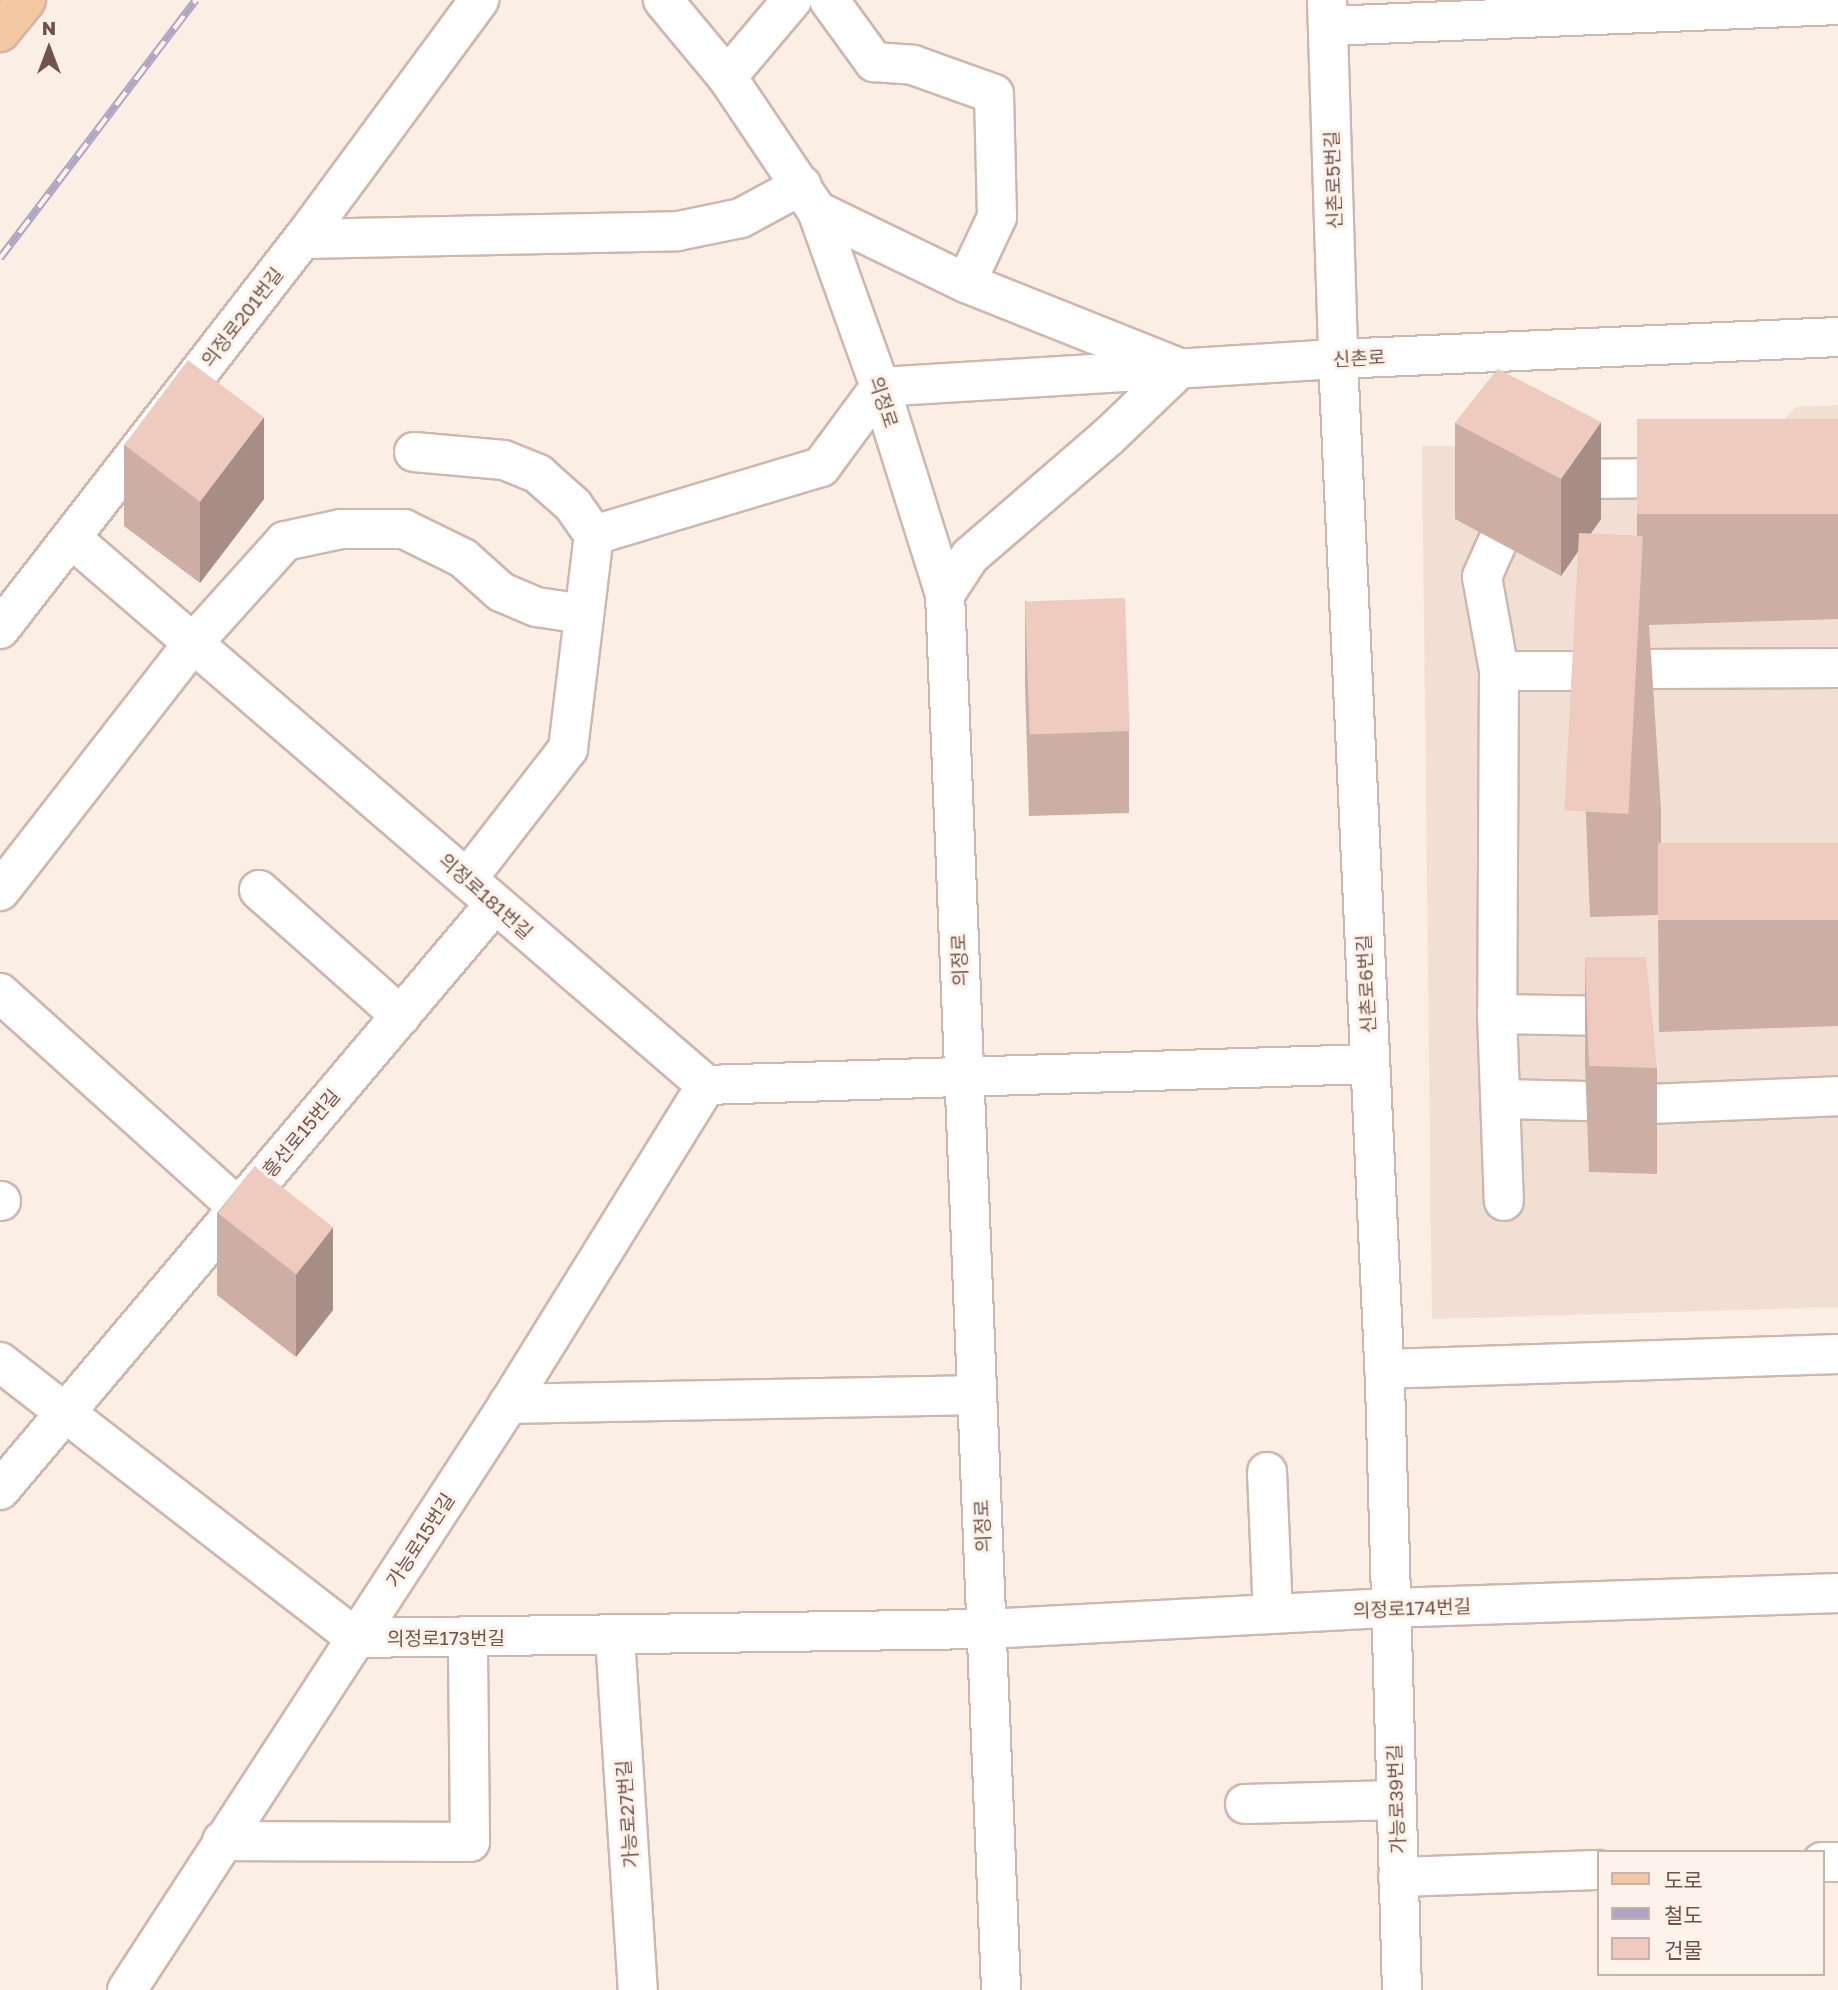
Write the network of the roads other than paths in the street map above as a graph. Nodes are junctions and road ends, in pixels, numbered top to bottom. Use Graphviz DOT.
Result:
graph roads {
  1 [pos="26,0"];
  2 [pos="479,0"];
  3 [pos="663,0"];
  4 [pos="792,0"];
  5 [pos="829,0"];
  6 [pos="1838,5"];
  7 [pos="1516,10"];
  8 [pos="1328,13"];
  9 [pos="0,32"];
  10 [pos="727,77"];
  11 [pos="810,198"];
  12 [pos="303,239"];
  13 [pos="966,282"];
  14 [pos="1838,337"];
  15 [pos="1338,359"];
  16 [pos="1180,368"];
  17 [pos="880,387"];
  18 [pos="414,452"];
  19 [pos="1731,477"];
  20 [pos="1549,491"];
  21 [pos="594,535"];
  22 [pos="71,538"];
  23 [pos="1497,543"];
  24 [pos="945,594"];
  25 [pos="583,614"];
  26 [pos="0,629"];
  27 [pos="194,642"];
  28 [pos="1838,668"];
  29 [pos="1645,669"];
  30 [pos="1499,671"];
  31 [pos="1580,671"];
  32 [pos="467,879"];
  33 [pos="259,890"];
  34 [pos="0,891"];
  35 [pos="494,905"];
  36 [pos="0,993"];
  37 [pos="1497,1014"];
  38 [pos="401,1016"];
  39 [pos="1612,1016"];
  40 [pos="1370,1064"];
  41 [pos="964,1075"];
  42 [pos="706,1085"];
  43 [pos="1838,1096"];
  44 [pos="1500,1099"];
  45 [pos="1586,1101"];
  46 [pos="1650,1104"];
  47 [pos="1504,1201"];
  48 [pos="239,1208"];
  49 [pos="1838,1354"];
  50 [pos="0,1362"];
  51 [pos="1384,1369"];
  52 [pos="977,1395"];
  53 [pos="508,1404"];
  54 [pos="64,1414"];
  55 [pos="1267,1472"];
  56 [pos="0,1490"];
  57 [pos="1838,1594"];
  58 [pos="1389,1608"];
  59 [pos="1273,1614"];
  60 [pos="986,1629"];
  61 [pos="615,1637"];
  62 [pos="356,1638"];
  63 [pos="468,1639"];
  64 [pos="1396,1800"];
  65 [pos="1245,1804"];
  66 [pos="222,1841"];
  67 [pos="1596,1870"];
  68 [pos="1398,1877"];
  69 [pos="127,1990"];
  70 [pos="638,1990"];
  71 [pos="1001,1990"];
  72 [pos="1402,1990"];
  1 -- 9 [label="main road"];
  2 -- 12 [label="street, 의정로201번길"];
  3 -- 10 [label="street, 의정로"];
  4 -- 10 [label="street"];
  5 -- 13 [label="street"];
  6 -- 7 [label="street"];
  7 -- 8 [label="street"];
  8 -- 15 [label="street, 신촌로5번길"];
  10 -- 11 [label="street, 의정로"];
  11 -- 12 [label="street"];
  11 -- 13 [label="street"];
  11 -- 17 [label="street, 의정로"];
  12 -- 22 [label="street, 의정로201번길"];
  13 -- 16 [label="street"];
  14 -- 15 [label="street, 신촌로"];
  15 -- 16 [label="street, 신촌로"];
  15 -- 40 [label="street, 신촌로6번길"];
  16 -- 17 [label="street, 신촌로"];
  16 -- 24 [label="street"];
  17 -- 21 [label="street"];
  17 -- 24 [label="street, 의정로"];
  18 -- 21 [label="street"];
  19 -- 20 [label="street"];
  21 -- 25 [label="street"];
  22 -- 26 [label="street, 의정로201번길"];
  22 -- 27 [label="street, 의정로181번길"];
  23 -- 30 [label="street"];
  24 -- 41 [label="street, 의정로"];
  25 -- 27 [label="street"];
  25 -- 32 [label="street"];
  27 -- 32 [label="street, 의정로181번길"];
  27 -- 34 [label="street"];
  28 -- 29 [label="street"];
  30 -- 31 [label="street"];
  30 -- 37 [label="street"];
  32 -- 35 [label="street, 의정로181번길"];
  33 -- 38 [label="street"];
  35 -- 38 [label="street, 흥선로15번길"];
  35 -- 42 [label="street, 의정로181번길"];
  36 -- 48 [label="street"];
  37 -- 39 [label="street"];
  37 -- 44 [label="street"];
  38 -- 48 [label="street, 흥선로15번길"];
  40 -- 41 [label="street"];
  40 -- 51 [label="street, 신촌로6번길"];
  41 -- 42 [label="street"];
  41 -- 52 [label="street, 의정로"];
  42 -- 53 [label="street, 가능로15번길"];
  43 -- 46 [label="street"];
  44 -- 45 [label="street"];
  44 -- 47 [label="street"];
  48 -- 54 [label="street, 흥선로15번길"];
  49 -- 51 [label="street"];
  50 -- 54 [label="street"];
  51 -- 58 [label="street, 신촌로6번길"];
  52 -- 53 [label="street"];
  52 -- 60 [label="street, 의정로"];
  53 -- 62 [label="street, 가능로15번길"];
  54 -- 56 [label="street, 흥선로15번길"];
  54 -- 62 [label="street"];
  55 -- 59 [label="street"];
  57 -- 58 [label="street, 의정로174번길"];
  58 -- 59 [label="street, 의정로174번길"];
  58 -- 64 [label="street, 가능로39번길"];
  59 -- 60 [label="street, 의정로174번길"];
  60 -- 61 [label="street, 의정로173번길"];
  60 -- 71 [label="street, 의정로"];
  61 -- 63 [label="street, 의정로173번길"];
  61 -- 70 [label="street, 가능로27번길"];
  62 -- 63 [label="street, 의정로173번길"];
  62 -- 66 [label="street, 가능로15번길"];
  63 -- 66 [label="street"];
  64 -- 65 [label="street"];
  64 -- 68 [label="street, 가능로39번길"];
  66 -- 69 [label="street, 가능로15번길"];
  67 -- 68 [label="street"];
  68 -- 72 [label="street, 가능로39번길"];
}
